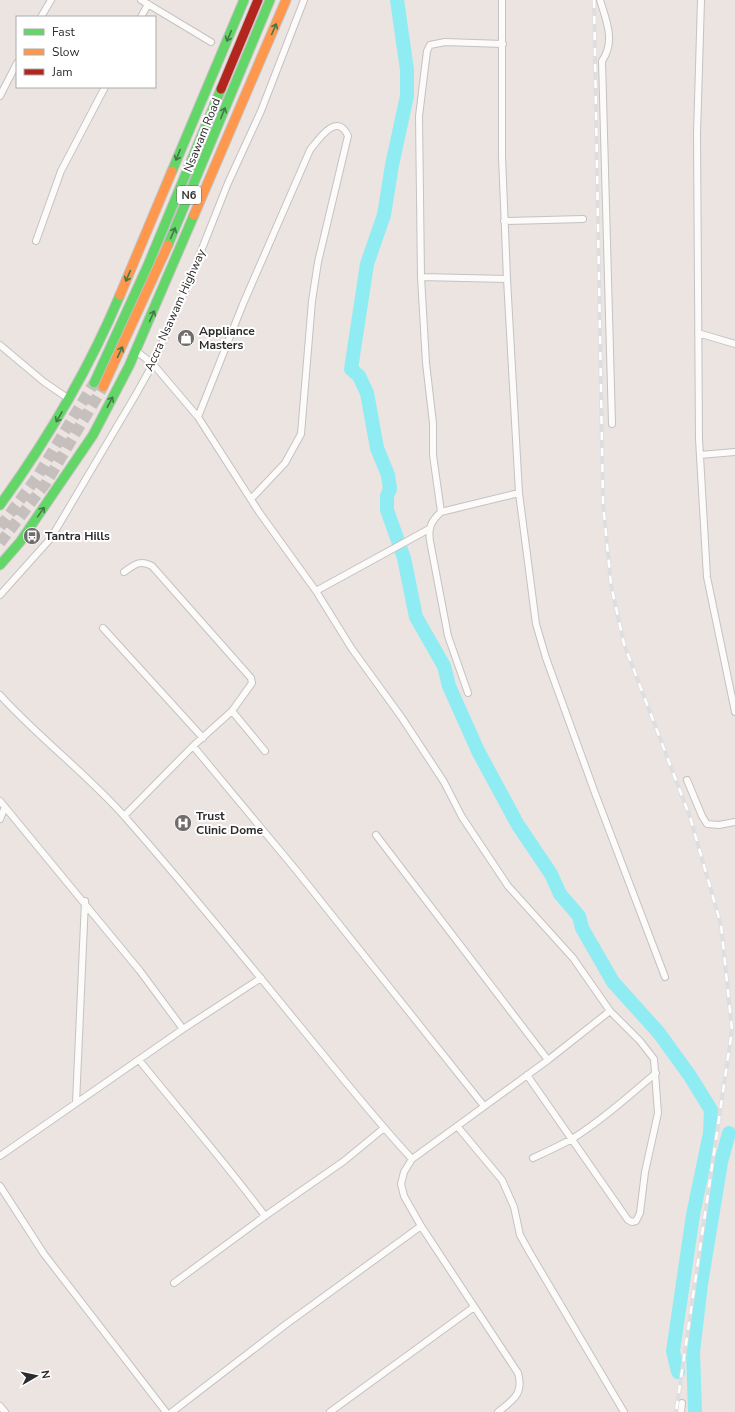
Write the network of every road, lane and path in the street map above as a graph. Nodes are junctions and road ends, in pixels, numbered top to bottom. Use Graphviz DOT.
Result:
graph roads {
  1 [pos="51,0"];
  2 [pos="141,0"];
  3 [pos="244,0"];
  4 [pos="258,0"];
  5 [pos="270,0"];
  6 [pos="286,0"];
  7 [pos="304,0"];
  8 [pos="502,0"];
  9 [pos="600,0"];
  10 [pos="701,0"];
  11 [pos="148,4"];
  12 [pos="42,16"];
  13 [pos="142,16"];
  14 [pos="211,42"];
  15 [pos="503,44"];
  16 [pos="16,65"];
  17 [pos="104,88"];
  18 [pos="0,96"];
  19 [pos="583,219"];
  20 [pos="504,221"];
  21 [pos="36,240"];
  22 [pos="421,277"];
  23 [pos="507,279"];
  24 [pos="698,333"];
  25 [pos="735,344"];
  26 [pos="0,345"];
  27 [pos="136,351"];
  28 [pos="153,364"];
  29 [pos="94,383"];
  30 [pos="103,387"];
  31 [pos="69,399"];
  32 [pos="198,417"];
  33 [pos="612,424"];
  34 [pos="735,452"];
  35 [pos="700,455"];
  36 [pos="520,493"];
  37 [pos="251,499"];
  38 [pos="0,505"];
  39 [pos="441,512"];
  40 [pos="429,529"];
  41 [pos="0,565"];
  42 [pos="124,572"];
  43 [pos="316,591"];
  44 [pos="0,595"];
  45 [pos="103,628"];
  46 [pos="468,693"];
  47 [pos="0,695"];
  48 [pos="232,711"];
  49 [pos="735,712"];
  50 [pos="203,738"];
  51 [pos="194,746"];
  52 [pos="265,751"];
  53 [pos="687,780"];
  54 [pos="0,800"];
  55 [pos="5,807"];
  56 [pos="124,816"];
  57 [pos="0,819"];
  58 [pos="735,822"];
  59 [pos="376,835"];
  60 [pos="85,901"];
  61 [pos="665,977"];
  62 [pos="261,978"];
  63 [pos="610,1011"];
  64 [pos="183,1029"];
  65 [pos="139,1060"];
  66 [pos="548,1060"];
  67 [pos="656,1073"];
  68 [pos="527,1075"];
  69 [pos="76,1102"];
  70 [pos="484,1106"];
  71 [pos="457,1126"];
  72 [pos="384,1128"];
  73 [pos="571,1139"];
  74 [pos="0,1156"];
  75 [pos="533,1158"];
  76 [pos="412,1159"];
  77 [pos="0,1186"];
  78 [pos="265,1216"];
  79 [pos="422,1226"];
  80 [pos="174,1284"];
  81 [pos="474,1307"];
  82 [pos="682,1403"];
  83 [pos="0,1406"];
  84 [pos="5,1412"];
  85 [pos="166,1412"];
  86 [pos="172,1412"];
  87 [pos="330,1412"];
  88 [pos="498,1412"];
  89 [pos="624,1412"];
  90 [pos="681,1412"];
  1 -- 12 [label="street"];
  2 -- 11 [label="street"];
  3 -- 31 [label="main road, one-way"];
  4 -- 29 [label="main road, Nsawam Road / N6"];
  30 -- 5 [label="main road, Nsawam Road / N6, one-way"];
  27 -- 6 [label="main road, one-way"];
  7 -- 28 [label="street, Accra Nsawam Highway"];
  8 -- 15 [label="street"];
  9 -- 33 [label="street"];
  10 -- 24 [label="street"];
  11 -- 13 [label="street"];
  11 -- 14 [label="street"];
  15 -- 20 [label="street"];
  15 -- 22 [label="street"];
  16 -- 18 [label="street"];
  17 -- 21 [label="street"];
  19 -- 20 [label="street"];
  20 -- 23 [label="street"];
  22 -- 23 [label="street"];
  22 -- 39 [label="street"];
  23 -- 36 [label="street"];
  24 -- 25 [label="street"];
  24 -- 35 [label="street"];
  26 -- 31 [label="street"];
  27 -- 28 [label="street"];
  41 -- 27 [label="main road, one-way"];
  28 -- 32 [label="street"];
  28 -- 44 [label="street, Accra Nsawam Highway"];
  31 -- 38 [label="main road, one-way"];
  32 -- 37 [label="street"];
  32 -- 37 [label="street"];
  34 -- 35 [label="street"];
  35 -- 49 [label="street"];
  36 -- 39 [label="street"];
  36 -- 61 [label="street"];
  37 -- 43 [label="street"];
  39 -- 40 [label="street"];
  40 -- 43 [label="street"];
  40 -- 46 [label="street"];
  42 -- 48 [label="street"];
  43 -- 63 [label="street"];
  45 -- 50 [label="street"];
  47 -- 56 [label="street"];
  48 -- 50 [label="street"];
  48 -- 52 [label="street"];
  50 -- 51 [label="street"];
  51 -- 56 [label="street"];
  51 -- 70 [label="street"];
  53 -- 58 [label="street"];
  54 -- 55 [label="street"];
  55 -- 57 [label="street"];
  55 -- 60 [label="street"];
  56 -- 62 [label="street"];
  59 -- 66 [label="street"];
  60 -- 64 [label="street"];
  60 -- 69 [label="street"];
  62 -- 64 [label="street"];
  62 -- 72 [label="street"];
  63 -- 66 [label="street"];
  63 -- 67 [label="street"];
  64 -- 65 [label="street"];
  65 -- 69 [label="street"];
  65 -- 78 [label="street"];
  66 -- 68 [label="street"];
  67 -- 73 [label="street"];
  67 -- 73 [label="street"];
  68 -- 70 [label="street"];
  68 -- 73 [label="street"];
  69 -- 74 [label="street"];
  70 -- 71 [label="street"];
  71 -- 76 [label="street"];
  71 -- 89 [label="street"];
  72 -- 76 [label="street"];
  72 -- 78 [label="street"];
  73 -- 75 [label="street"];
  76 -- 79 [label="street"];
  77 -- 85 [label="street"];
  78 -- 80 [label="street"];
  79 -- 81 [label="street"];
  79 -- 86 [label="street"];
  81 -- 87 [label="street"];
  81 -- 88 [label="street"];
  82 -- 90 [label="street"];
  83 -- 84 [label="street"];
}
